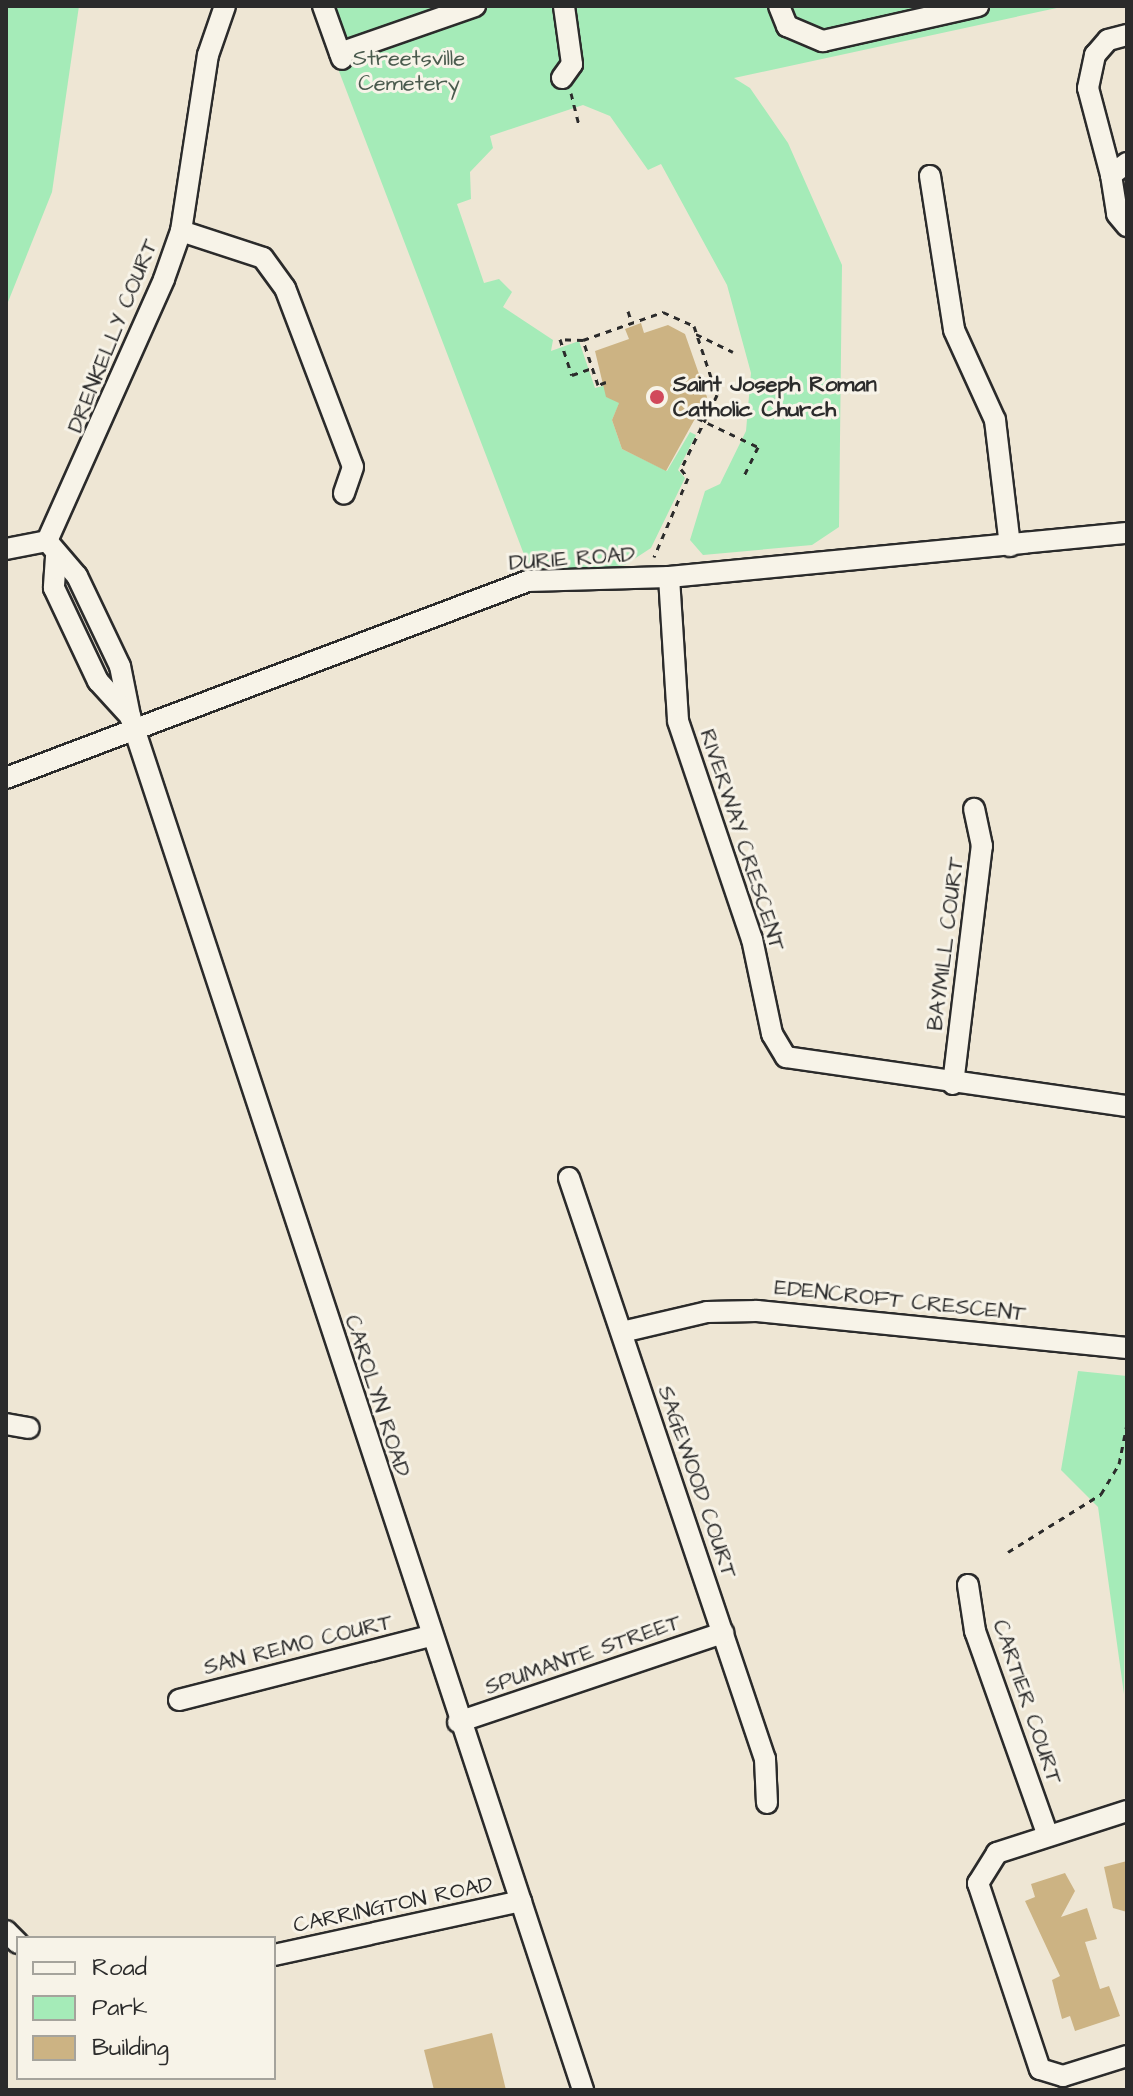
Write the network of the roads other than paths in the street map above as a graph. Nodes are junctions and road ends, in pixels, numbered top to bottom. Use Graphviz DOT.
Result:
graph roads {
  1 [pos="225,6"];
  2 [pos="323,6"];
  3 [pos="475,6"];
  4 [pos="564,6"];
  5 [pos="779,6"];
  6 [pos="978,6"];
  7 [pos="1127,35"];
  8 [pos="567,87"];
  9 [pos="1119,169"];
  10 [pos="930,176"];
  11 [pos="1127,226"];
  12 [pos="181,231"];
  13 [pos="344,493"];
  14 [pos="1127,533"];
  15 [pos="1010,546"];
  16 [pos="6,549"];
  17 [pos="51,549"];
  18 [pos="661,577"];
  19 [pos="132,721"];
  20 [pos="6,778"];
  21 [pos="974,809"];
  22 [pos="953,1084"];
  23 [pos="1127,1106"];
  24 [pos="569,1178"];
  25 [pos="622,1332"];
  26 [pos="1127,1348"];
  27 [pos="6,1424"];
  28 [pos="29,1428"];
  29 [pos="968,1585"];
  30 [pos="723,1633"];
  31 [pos="430,1636"];
  32 [pos="179,1700"];
  33 [pos="458,1722"];
  34 [pos="767,1803"];
  35 [pos="1127,1811"];
  36 [pos="1047,1833"];
  37 [pos="521,1901"];
  38 [pos="276,1955"];
  39 [pos="1127,2056"];
  40 [pos="583,2090"];
  1 -- 12 [label="street, DRENKELLY COURT"];
  2 -- 3 [label="street"];
  4 -- 8 [label="street"];
  5 -- 6 [label="street"];
  7 -- 9 [label="street"];
  9 -- 11 [label="street"];
  10 -- 15 [label="street"];
  12 -- 13 [label="street"];
  12 -- 17 [label="street, DRENKELLY COURT"];
  14 -- 15 [label="street, DURIE ROAD"];
  15 -- 18 [label="street, DURIE ROAD"];
  16 -- 17 [label="street"];
  17 -- 19 [label="street, CAROLYN ROAD"];
  18 -- 19 [label="street, DURIE ROAD"];
  18 -- 22 [label="street, RIVERWAY CRESCENT"];
  19 -- 20 [label="street, DURIE ROAD"];
  19 -- 31 [label="street, CAROLYN ROAD"];
  21 -- 22 [label="street, BAYMILL COURT"];
  22 -- 23 [label="street, RIVERWAY CRESCENT"];
  24 -- 25 [label="street, SAGEWOOD COURT"];
  25 -- 26 [label="street, EDENCROFT CRESCENT"];
  25 -- 30 [label="street, SAGEWOOD COURT"];
  27 -- 28 [label="street"];
  29 -- 36 [label="street, CARTIER COURT"];
  30 -- 33 [label="street, SPUMANTE STREET"];
  30 -- 34 [label="street, SAGEWOOD COURT"];
  31 -- 32 [label="street, SAN REMO COURT"];
  31 -- 33 [label="street, CAROLYN ROAD"];
  33 -- 37 [label="street, CAROLYN ROAD"];
  35 -- 36 [label="street"];
  36 -- 39 [label="street"];
  37 -- 38 [label="street, CARRINGTON ROAD"];
  37 -- 40 [label="street, CAROLYN ROAD"];
}
